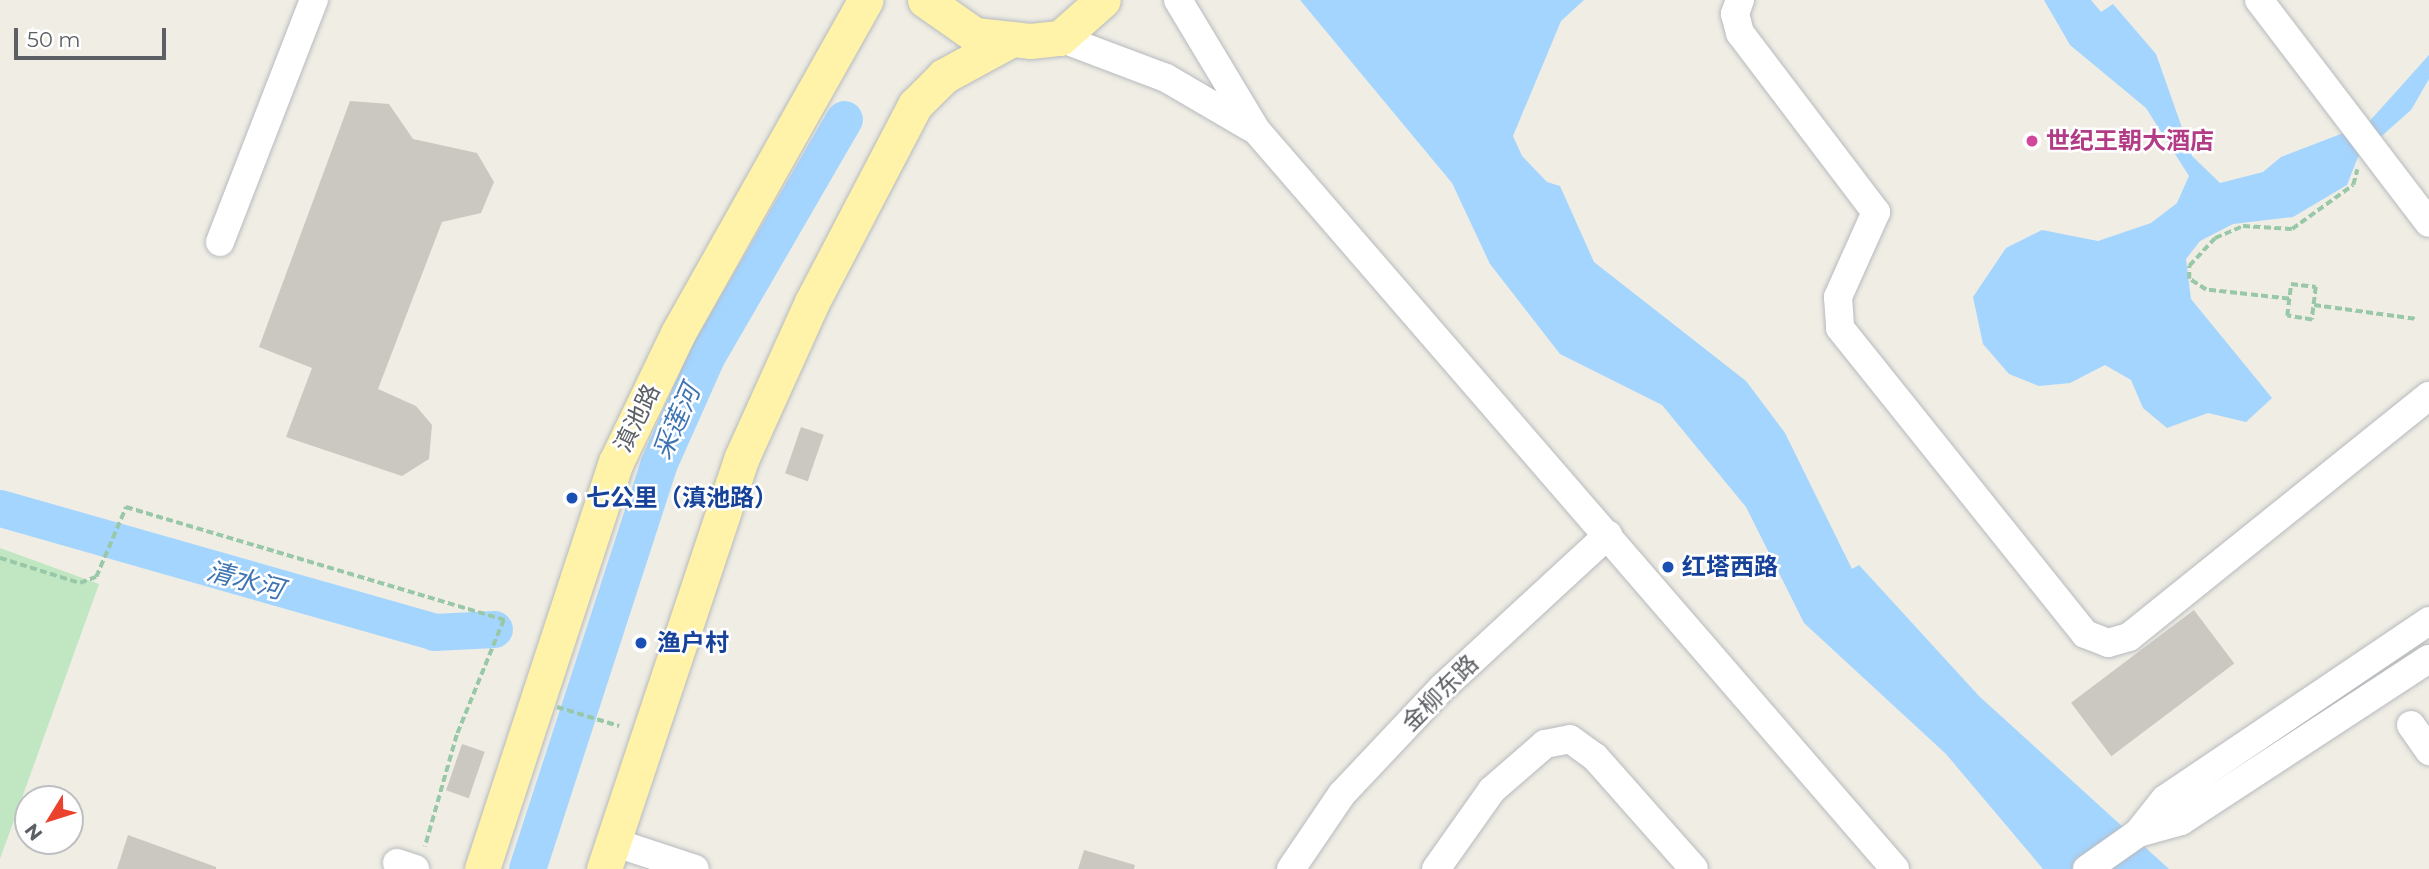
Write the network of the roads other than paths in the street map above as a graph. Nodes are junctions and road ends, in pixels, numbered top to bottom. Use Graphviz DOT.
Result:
graph roads {
  1 [pos="314,0"];
  2 [pos="866,0"];
  3 [pos="925,0"];
  4 [pos="1103,0"];
  5 [pos="1178,0"];
  6 [pos="1740,0"];
  7 [pos="2259,0"];
  8 [pos="1060,38"];
  9 [pos="1012,39"];
  10 [pos="1256,130"];
  11 [pos="2429,223"];
  12 [pos="220,242"];
  13 [pos="2429,396"];
  14 [pos="1608,535"];
  15 [pos="2429,621"];
  16 [pos="2429,659"];
  17 [pos="2411,725"];
  18 [pos="2429,751"];
  19 [pos="2138,833"];
  20 [pos="609,855"];
  21 [pos="482,869"];
  22 [pos="695,869"];
  23 [pos="1291,869"];
  24 [pos="1436,869"];
  25 [pos="1694,869"];
  26 [pos="1895,869"];
  27 [pos="2087,869"];
  1 -- 12 [label="street"];
  2 -- 21 [label="main road, 滇池路"];
  3 -- 9 [label="main road"];
  4 -- 8 [label="main road"];
  5 -- 10 [label="street"];
  6 -- 13 [label="street"];
  7 -- 11 [label="street"];
  8 -- 9 [label="main road"];
  8 -- 10 [label="street"];
  9 -- 20 [label="main road"];
  10 -- 14 [label="street"];
  14 -- 23 [label="street, 金柳东路"];
  14 -- 26 [label="street"];
  15 -- 19 [label="street"];
  16 -- 19 [label="street"];
  17 -- 18 [label="street"];
  19 -- 27 [label="street"];
  20 -- 22 [label="street"];
  24 -- 25 [label="street"];
}
